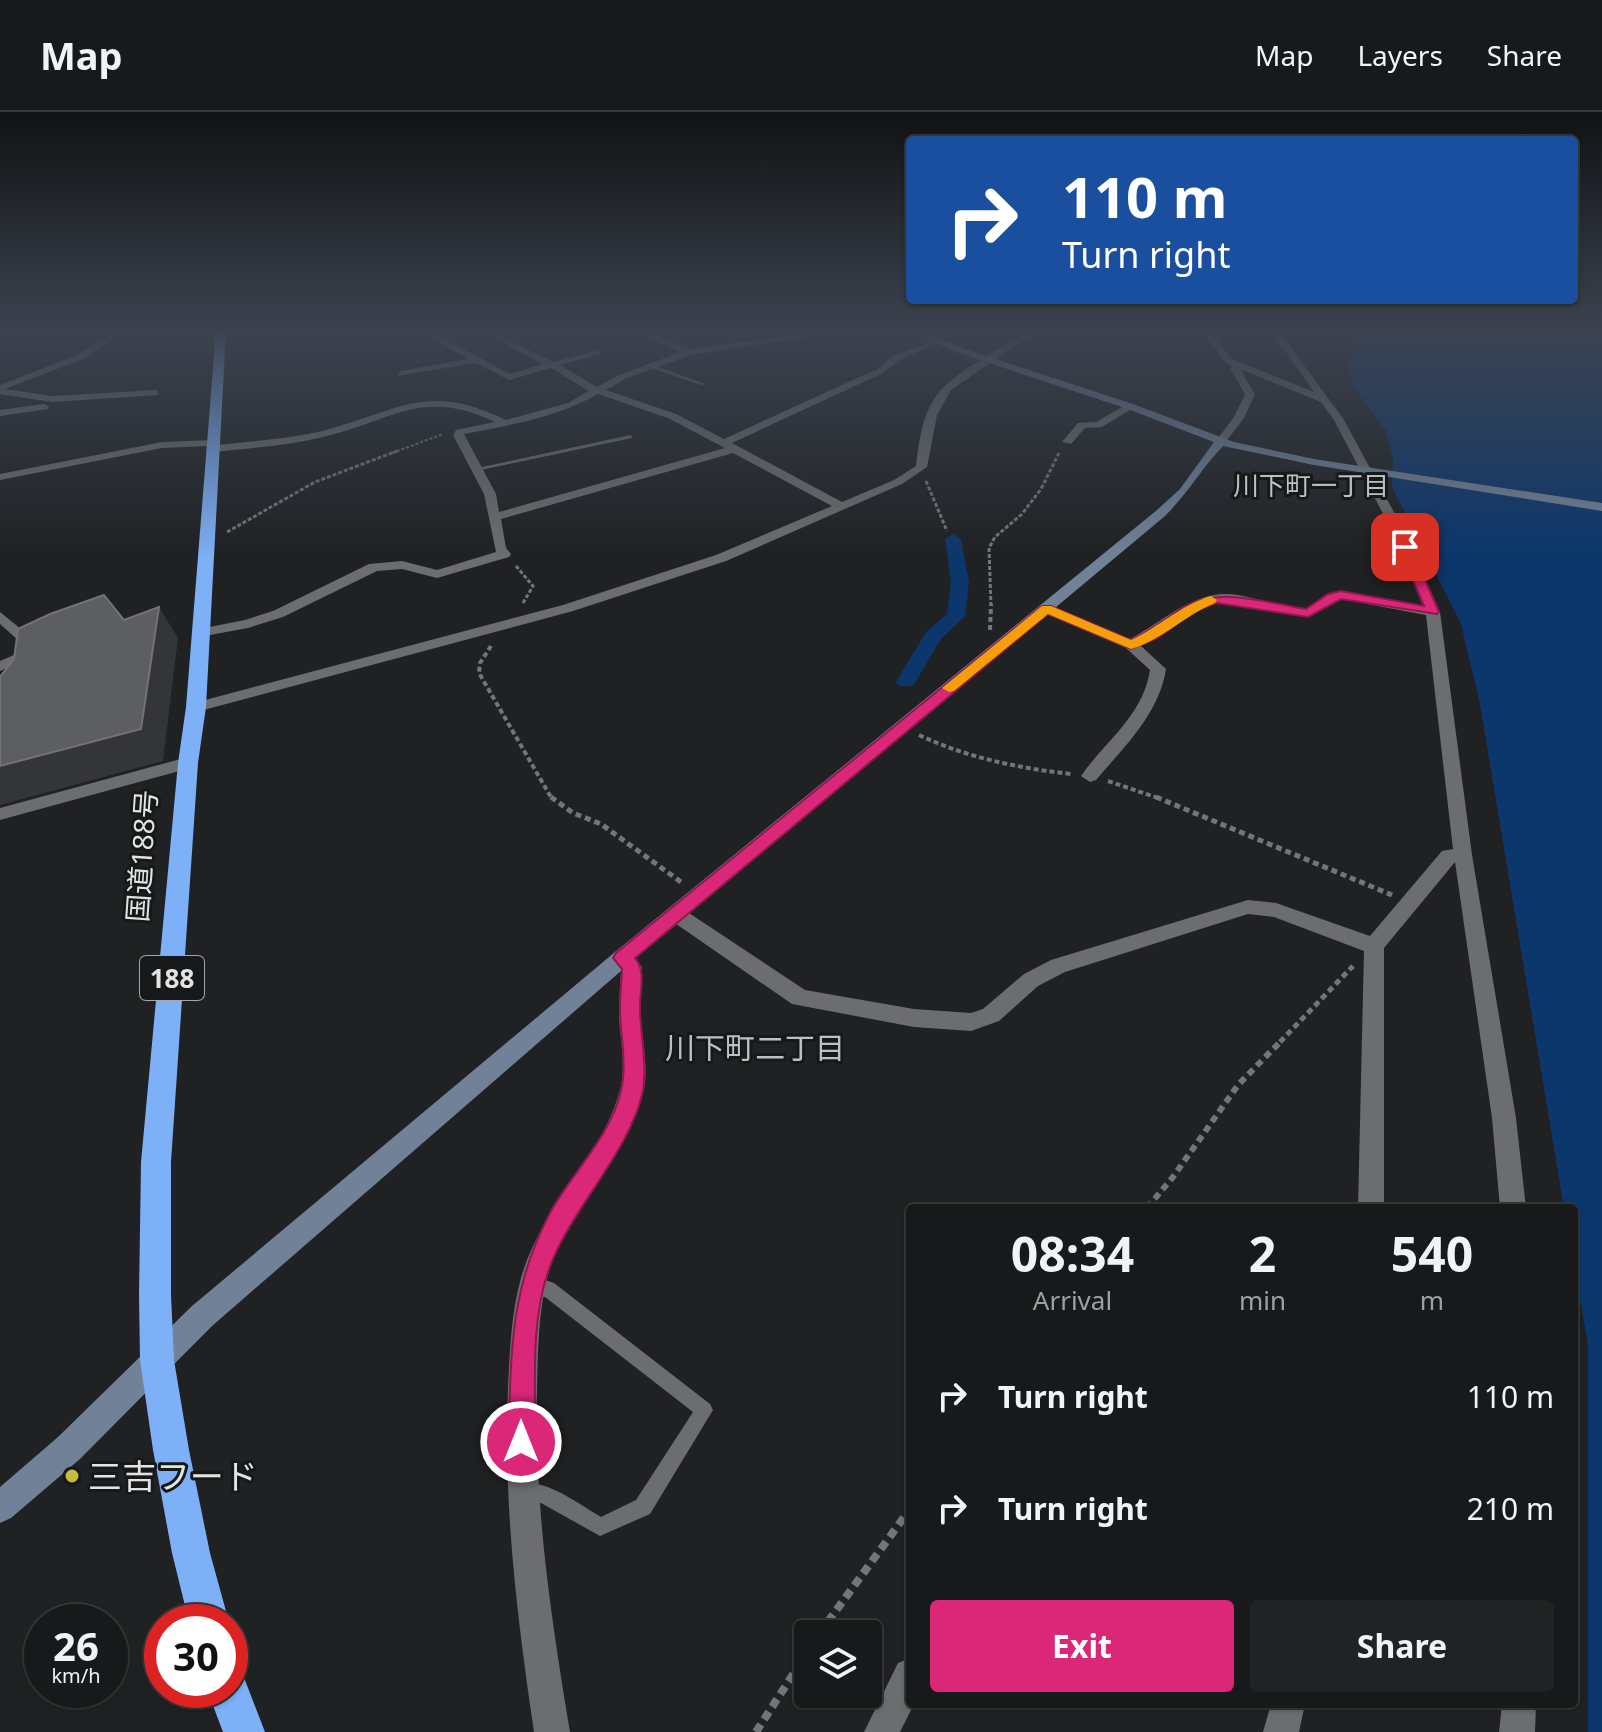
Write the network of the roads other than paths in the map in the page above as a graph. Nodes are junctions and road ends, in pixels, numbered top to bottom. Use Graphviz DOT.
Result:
graph roads {
  1 [pos="45,407"];
  2 [pos="48,407"];
  3 [pos="216,407"];
  4 [pos="401,407"];
  5 [pos="469,407"];
  6 [pos="567,407"];
  7 [pos="646,407"];
  8 [pos="809,407"];
  9 [pos="935,407"];
  10 [pos="1128,407"];
  11 [pos="1131,407"];
  12 [pos="1244,407"];
  13 [pos="1331,407"];
  14 [pos="0,413"];
  15 [pos="503,422"];
  16 [pos="630,437"];
  17 [pos="1067,442"];
  18 [pos="1220,442"];
  19 [pos="213,446"];
  20 [pos="730,446"];
  21 [pos="476,469"];
  22 [pos="1372,471"];
  23 [pos="0,477"];
  24 [pos="839,505"];
  25 [pos="1602,507"];
  26 [pos="494,517"];
  27 [pos="1046,609"];
  28 [pos="1433,612"];
  29 [pos="0,616"];
  30 [pos="199,633"];
  31 [pos="1131,645"];
  32 [pos="0,666"];
  33 [pos="196,707"];
  34 [pos="188,763"];
  35 [pos="1090,776"];
  36 [pos="0,814"];
  37 [pos="1463,855"];
  38 [pos="676,914"];
  39 [pos="1374,946"];
  40 [pos="622,958"];
  41 [pos="1371,1204"];
  42 [pos="1513,1204"];
  43 [pos="532,1289"];
  44 [pos="157,1360"];
  45 [pos="523,1492"];
  46 [pos="0,1507"];
  47 [pos="204,1604"];
  48 [pos="906,1683"];
  49 [pos="235,1708"];
  50 [pos="1287,1708"];
  51 [pos="1519,1708"];
  52 [pos="244,1732"];
  53 [pos="552,1732"];
  54 [pos="882,1732"];
  55 [pos="1281,1732"];
  56 [pos="1517,1732"];
  1 -- 2 [label="street"];
  1 -- 14 [label="street"];
  3 -- 19 [label="highway, 国道188号 / 188"];
  4 -- 19 [label="street"];
  5 -- 15 [label="street"];
  6 -- 15 [label="street"];
  7 -- 20 [label="street"];
  8 -- 20 [label="street"];
  9 -- 24 [label="street"];
  10 -- 17 [label="street"];
  11 -- 18 [label="street"];
  12 -- 18 [label="street"];
  13 -- 22 [label="street"];
  15 -- 21 [label="street"];
  16 -- 21 [label="lane"];
  18 -- 22 [label="street"];
  18 -- 27 [label="street"];
  19 -- 23 [label="street"];
  19 -- 30 [label="highway, 国道188号 / 188"];
  20 -- 24 [label="street"];
  20 -- 26 [label="street"];
  21 -- 26 [label="street"];
  22 -- 25 [label="street"];
  22 -- 28 [label="street"];
  24 -- 33 [label="street"];
  26 -- 30 [label="street"];
  27 -- 31 [label="street"];
  27 -- 38 [label="street"];
  28 -- 31 [label="street"];
  28 -- 37 [label="street"];
  29 -- 32 [label="street"];
  30 -- 33 [label="highway, 国道188号 / 188"];
  31 -- 35 [label="street"];
  33 -- 34 [label="highway, 国道188号 / 188"];
  34 -- 36 [label="street"];
  34 -- 44 [label="highway, 国道188号 / 188"];
  37 -- 39 [label="street"];
  37 -- 42 [label="street"];
  38 -- 39 [label="street"];
  38 -- 40 [label="street"];
  39 -- 41 [label="street"];
  40 -- 43 [label="street"];
  40 -- 44 [label="street"];
  43 -- 45 [label="street"];
  43 -- 45 [label="lane"];
  44 -- 46 [label="street"];
  44 -- 47 [label="highway, 国道188号 / 188"];
  45 -- 53 [label="street"];
  48 -- 54 [label="street"];
  49 -- 52 [label="highway"];
  50 -- 55 [label="street"];
  51 -- 56 [label="street"];
}
